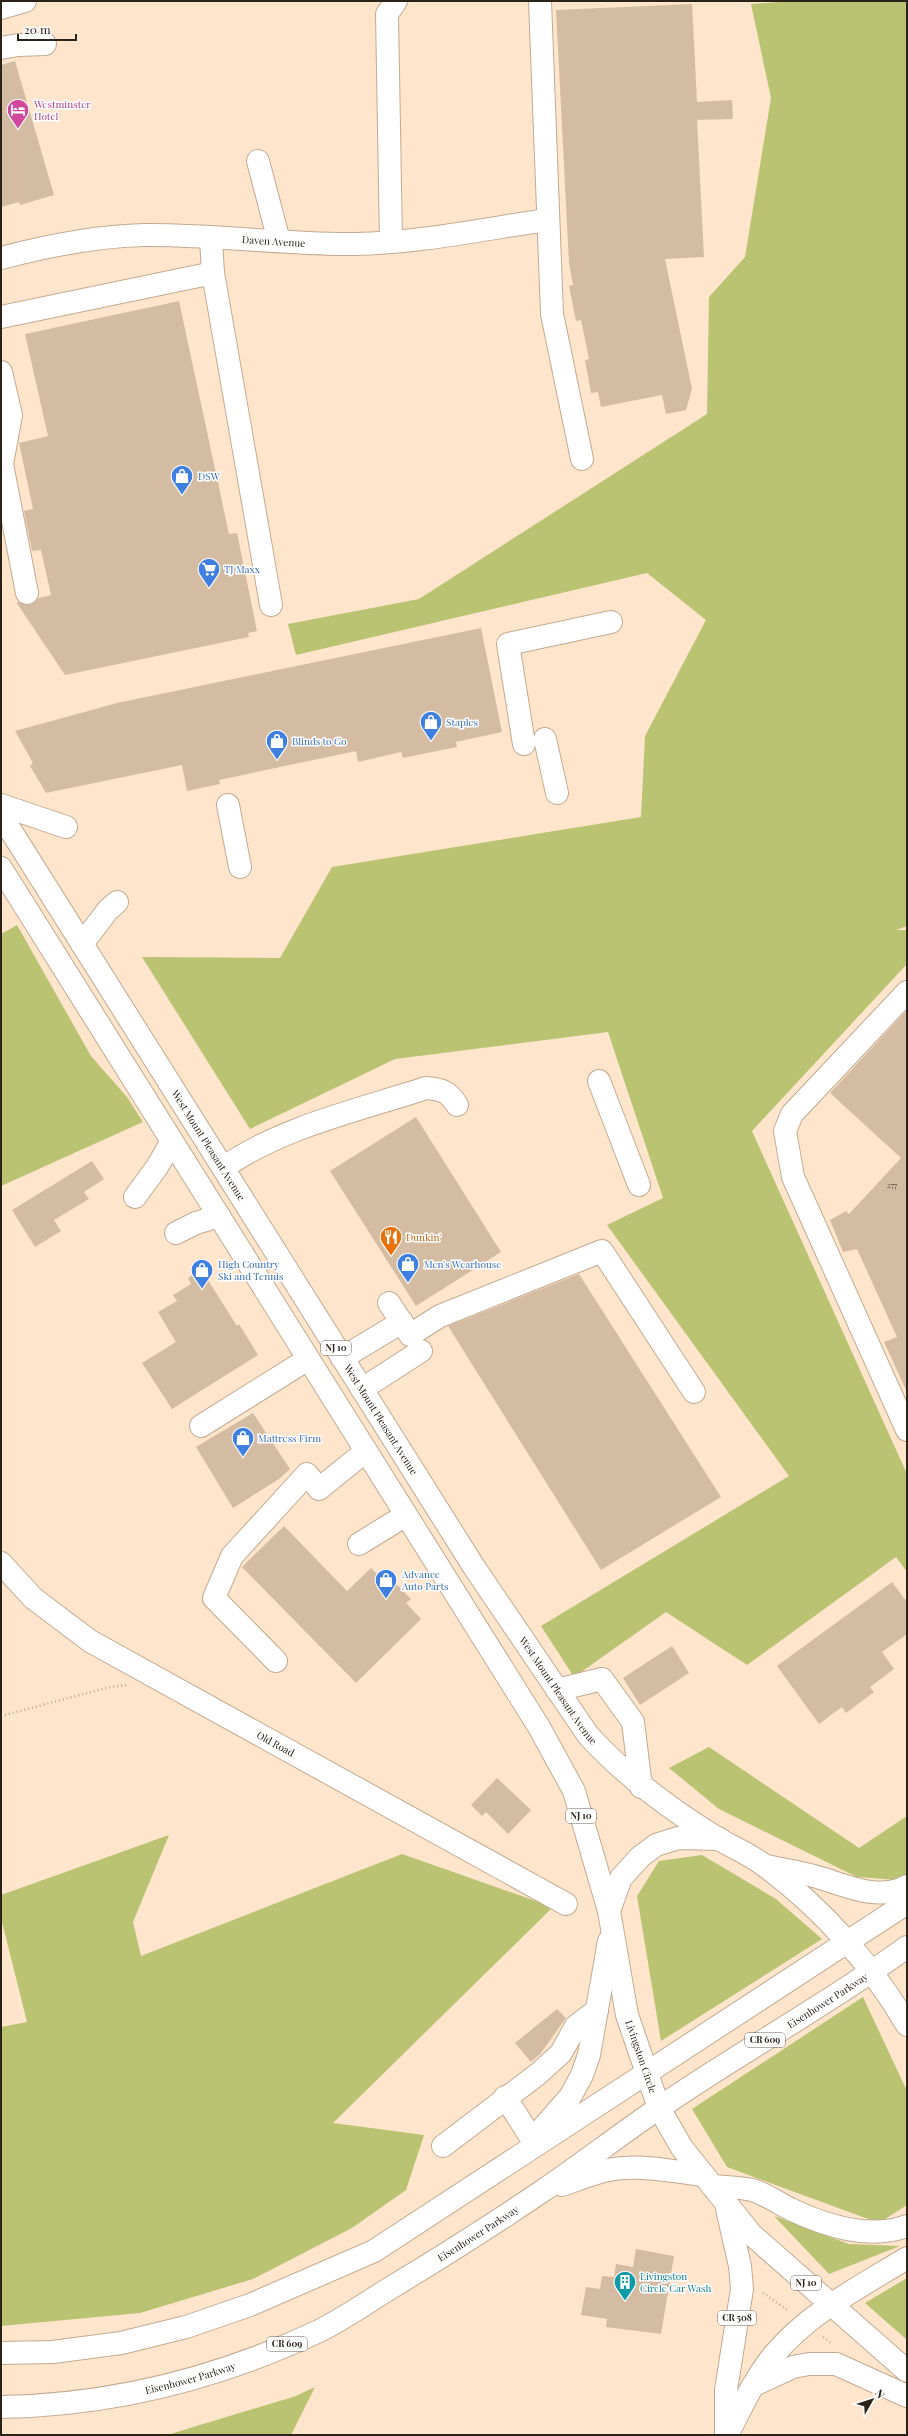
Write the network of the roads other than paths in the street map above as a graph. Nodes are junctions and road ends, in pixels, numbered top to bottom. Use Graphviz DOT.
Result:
graph roads {
  1 [pos="25,1"];
  2 [pos="396,1"];
  3 [pos="540,1"];
  4 [pos="1,8"];
  5 [pos="45,44"];
  6 [pos="1,48"];
  7 [pos="258,161"];
  8 [pos="547,220"];
  9 [pos="211,238"];
  10 [pos="279,241"];
  11 [pos="391,242"];
  12 [pos="1,258"];
  13 [pos="213,273"];
  14 [pos="1,317"];
  15 [pos="1,372"];
  16 [pos="582,460"];
  17 [pos="27,593"];
  18 [pos="271,605"];
  19 [pos="611,622"];
  20 [pos="546,739"];
  21 [pos="524,744"];
  22 [pos="558,793"];
  23 [pos="1,805"];
  24 [pos="228,805"];
  25 [pos="1,815"];
  26 [pos="66,827"];
  27 [pos="240,867"];
  28 [pos="1,868"];
  29 [pos="117,902"];
  30 [pos="82,944"];
  31 [pos="907,992"];
  32 [pos="598,1081"];
  33 [pos="457,1105"];
  34 [pos="172,1141"];
  35 [pos="223,1168"];
  36 [pos="639,1185"];
  37 [pos="135,1197"];
  38 [pos="219,1216"];
  39 [pos="176,1233"];
  40 [pos="389,1303"];
  41 [pos="402,1322"];
  42 [pos="420,1351"];
  43 [pos="342,1358"];
  44 [pos="308,1359"];
  45 [pos="362,1388"];
  46 [pos="694,1392"];
  47 [pos="201,1426"];
  48 [pos="907,1430"];
  49 [pos="366,1451"];
  50 [pos="406,1515"];
  51 [pos="359,1544"];
  52 [pos="1,1563"];
  53 [pos="276,1661"];
  54 [pos="557,1690"];
  55 [pos="641,1787"];
  56 [pos="720,1839"];
  57 [pos="764,1865"];
  58 [pos="907,1886"];
  59 [pos="907,1903"];
  60 [pos="566,1904"];
  61 [pos="610,1918"];
  62 [pos="846,1942"];
  63 [pos="907,1947"];
  64 [pos="871,1973"];
  65 [pos="597,2010"];
  66 [pos="907,2025"];
  67 [pos="647,2074"];
  68 [pos="506,2097"];
  69 [pos="659,2108"];
  70 [pos="532,2139"];
  71 [pos="444,2146"];
  72 [pos="514,2161"];
  73 [pos="714,2188"];
  74 [pos="540,2192"];
  75 [pos="907,2226"];
  76 [pos="907,2258"];
  77 [pos="831,2305"];
  78 [pos="1,2353"];
  79 [pos="907,2371"];
  80 [pos="754,2385"];
  81 [pos="907,2396"];
  82 [pos="1,2407"];
  83 [pos="726,2435"];
  1 -- 4 [label="main road"];
  2 -- 11 [label="main road"];
  3 -- 8 [label="main road"];
  5 -- 6 [label="main road"];
  7 -- 10 [label="main road"];
  8 -- 11 [label="main road, Daven Avenue"];
  8 -- 16 [label="main road"];
  9 -- 10 [label="main road, Daven Avenue"];
  9 -- 12 [label="main road, Daven Avenue"];
  9 -- 13 [label="main road"];
  10 -- 11 [label="main road, Daven Avenue"];
  13 -- 14 [label="main road"];
  13 -- 18 [label="main road"];
  15 -- 17 [label="main road"];
  19 -- 21 [label="main road"];
  20 -- 22 [label="main road"];
  23 -- 26 [label="main road"];
  24 -- 27 [label="main road"];
  25 -- 30 [label="main road, West Mount Pleasant Avenue / NJ 10"];
  28 -- 34 [label="main road, NJ 10"];
  29 -- 30 [label="main road"];
  30 -- 35 [label="main road, West Mount Pleasant Avenue / NJ 10"];
  31 -- 48 [label="main road"];
  32 -- 36 [label="main road"];
  33 -- 35 [label="main road"];
  34 -- 37 [label="main road"];
  34 -- 38 [label="main road, NJ 10"];
  35 -- 43 [label="main road, West Mount Pleasant Avenue / NJ 10"];
  38 -- 39 [label="main road"];
  38 -- 44 [label="main road, NJ 10"];
  40 -- 41 [label="main road"];
  41 -- 43 [label="main road"];
  41 -- 46 [label="main road"];
  42 -- 45 [label="main road"];
  43 -- 45 [label="main road, West Mount Pleasant Avenue / NJ 10"];
  44 -- 47 [label="main road"];
  44 -- 49 [label="main road, NJ 10"];
  45 -- 54 [label="main road, West Mount Pleasant Avenue / NJ 10"];
  49 -- 50 [label="main road, NJ 10"];
  49 -- 53 [label="main road"];
  50 -- 51 [label="main road"];
  50 -- 61 [label="main road, NJ 10"];
  52 -- 60 [label="main road, Old Road"];
  54 -- 55 [label="main road, West Mount Pleasant Avenue / NJ 10"];
  54 -- 55 [label="main road"];
  55 -- 56 [label="main road, West Mount Pleasant Avenue / NJ 10"];
  56 -- 57 [label="main road, NJ 10"];
  56 -- 61 [label="main road"];
  57 -- 58 [label="main road"];
  57 -- 62 [label="main road, NJ 10"];
  59 -- 62 [label="main road"];
  61 -- 65 [label="main road"];
  61 -- 67 [label="main road, Livingston Circle / NJ 10"];
  62 -- 64 [label="main road, NJ 10"];
  62 -- 67 [label="main road"];
  63 -- 64 [label="main road, Eisenhower Parkway / CR 609"];
  64 -- 66 [label="main road, NJ 10"];
  64 -- 69 [label="main road, Eisenhower Parkway / CR 609"];
  65 -- 68 [label="main road"];
  65 -- 70 [label="main road"];
  67 -- 69 [label="main road, Livingston Circle / NJ 10"];
  67 -- 72 [label="main road"];
  68 -- 70 [label="main road"];
  68 -- 71 [label="main road"];
  69 -- 73 [label="main road, Livingston Circle / NJ 10"];
  69 -- 74 [label="main road, Eisenhower Parkway / CR 609"];
  70 -- 72 [label="main road"];
  72 -- 78 [label="main road"];
  73 -- 74 [label="main road"];
  73 -- 75 [label="main road"];
  73 -- 77 [label="main road, NJ 10"];
  73 -- 83 [label="main road, CR 508"];
  74 -- 82 [label="main road, Eisenhower Parkway / CR 609"];
  76 -- 77 [label="main road, CR 508"];
  77 -- 79 [label="main road, NJ 10"];
  77 -- 80 [label="main road, CR 508"];
  80 -- 81 [label="main road"];
  80 -- 83 [label="main road, CR 508"];
}
